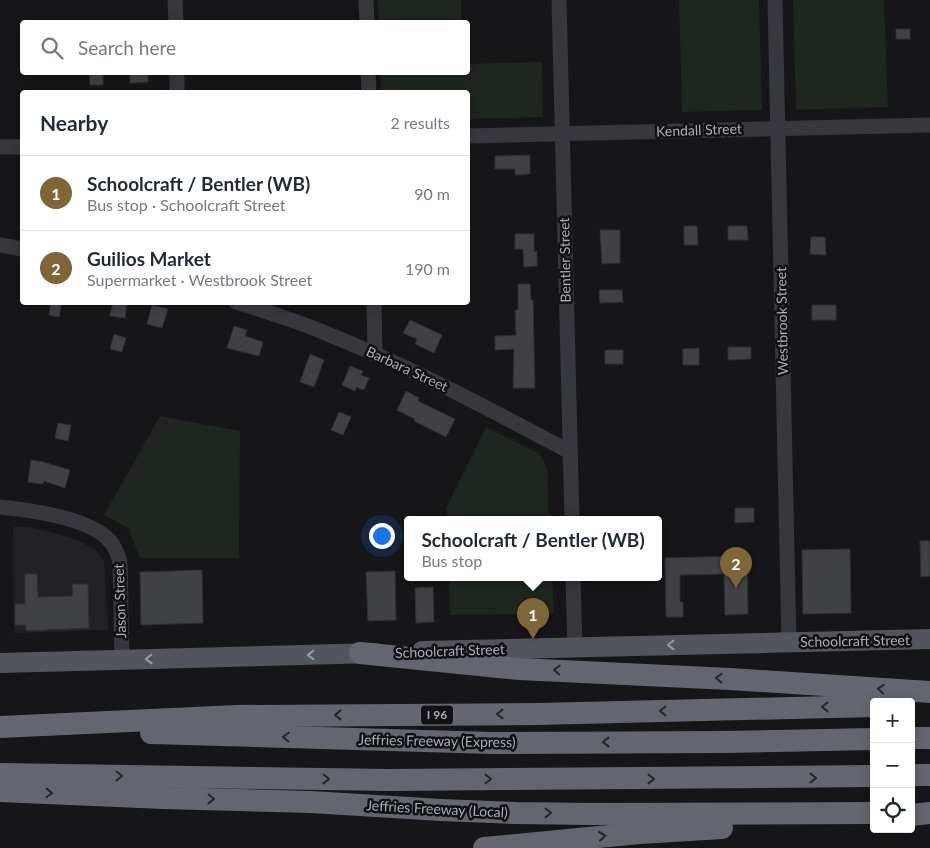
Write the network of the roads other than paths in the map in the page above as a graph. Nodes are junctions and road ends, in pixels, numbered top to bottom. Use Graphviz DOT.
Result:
graph roads {
  1 [pos="175,0"];
  2 [pos="366,0"];
  3 [pos="559,0"];
  4 [pos="775,0"];
  5 [pos="176,20"];
  6 [pos="367,20"];
  7 [pos="176,75"];
  8 [pos="368,75"];
  9 [pos="177,90"];
  10 [pos="369,90"];
  11 [pos="930,124"];
  12 [pos="778,128"];
  13 [pos="562,134"];
  14 [pos="470,136"];
  15 [pos="0,147"];
  16 [pos="20,147"];
  17 [pos="0,245"];
  18 [pos="20,249"];
  19 [pos="245,305"];
  20 [pos="374,305"];
  21 [pos="375,354"];
  22 [pos="570,452"];
  23 [pos="0,507"];
  24 [pos="572,516"];
  25 [pos="573,581"];
  26 [pos="930,639"];
  27 [pos="790,643"];
  28 [pos="575,648"];
  29 [pos="360,653"];
  30 [pos="122,660"];
  31 [pos="0,663"];
  32 [pos="930,692"];
  33 [pos="930,704"];
  34 [pos="915,705"];
  35 [pos="870,706"];
  36 [pos="0,728"];
  37 [pos="915,738"];
  38 [pos="930,738"];
  39 [pos="870,739"];
  40 [pos="0,774"];
  41 [pos="915,775"];
  42 [pos="930,775"];
  43 [pos="870,776"];
  44 [pos="0,791"];
  45 [pos="930,812"];
  46 [pos="870,813"];
  47 [pos="915,813"];
  48 [pos="870,819"];
  49 [pos="484,848"];
  1 -- 5 [label="street"];
  2 -- 6 [label="street"];
  3 -- 13 [label="street, Bentler Street"];
  4 -- 12 [label="street, Westbrook Street"];
  7 -- 9 [label="street"];
  8 -- 10 [label="street"];
  11 -- 12 [label="street, Kendall Street"];
  12 -- 13 [label="street, Kendall Street"];
  12 -- 27 [label="street, Westbrook Street"];
  13 -- 14 [label="street, Kendall Street"];
  13 -- 22 [label="street, Bentler Street"];
  15 -- 16 [label="street"];
  17 -- 18 [label="street"];
  19 -- 21 [label="street, Barbara Street"];
  20 -- 21 [label="street"];
  21 -- 22 [label="street, Barbara Street"];
  22 -- 24 [label="street, Bentler Street"];
  23 -- 30 [label="street, Jason Street"];
  25 -- 28 [label="street"];
  26 -- 27 [label="main road, Schoolcraft Street"];
  27 -- 28 [label="main road, Schoolcraft Street, one-way"];
  28 -- 29 [label="main road, Schoolcraft Street"];
  29 -- 30 [label="main road, Schoolcraft Street, one-way"];
  32 -- 29 [label="highway, one-way"];
  30 -- 31 [label="main road, Schoolcraft Street"];
  33 -- 34 [label="highway"];
  35 -- 36 [label="highway, I 96, one-way"];
  39 -- 36 [label="highway, Jeffries Freeway (Express) / I 96, one-way"];
  37 -- 38 [label="highway"];
  40 -- 43 [label="highway, one-way"];
  41 -- 42 [label="highway"];
  44 -- 46 [label="highway, Jeffries Freeway (Local), one-way"];
  45 -- 47 [label="highway"];
  49 -- 48 [label="highway, one-way"];
}
